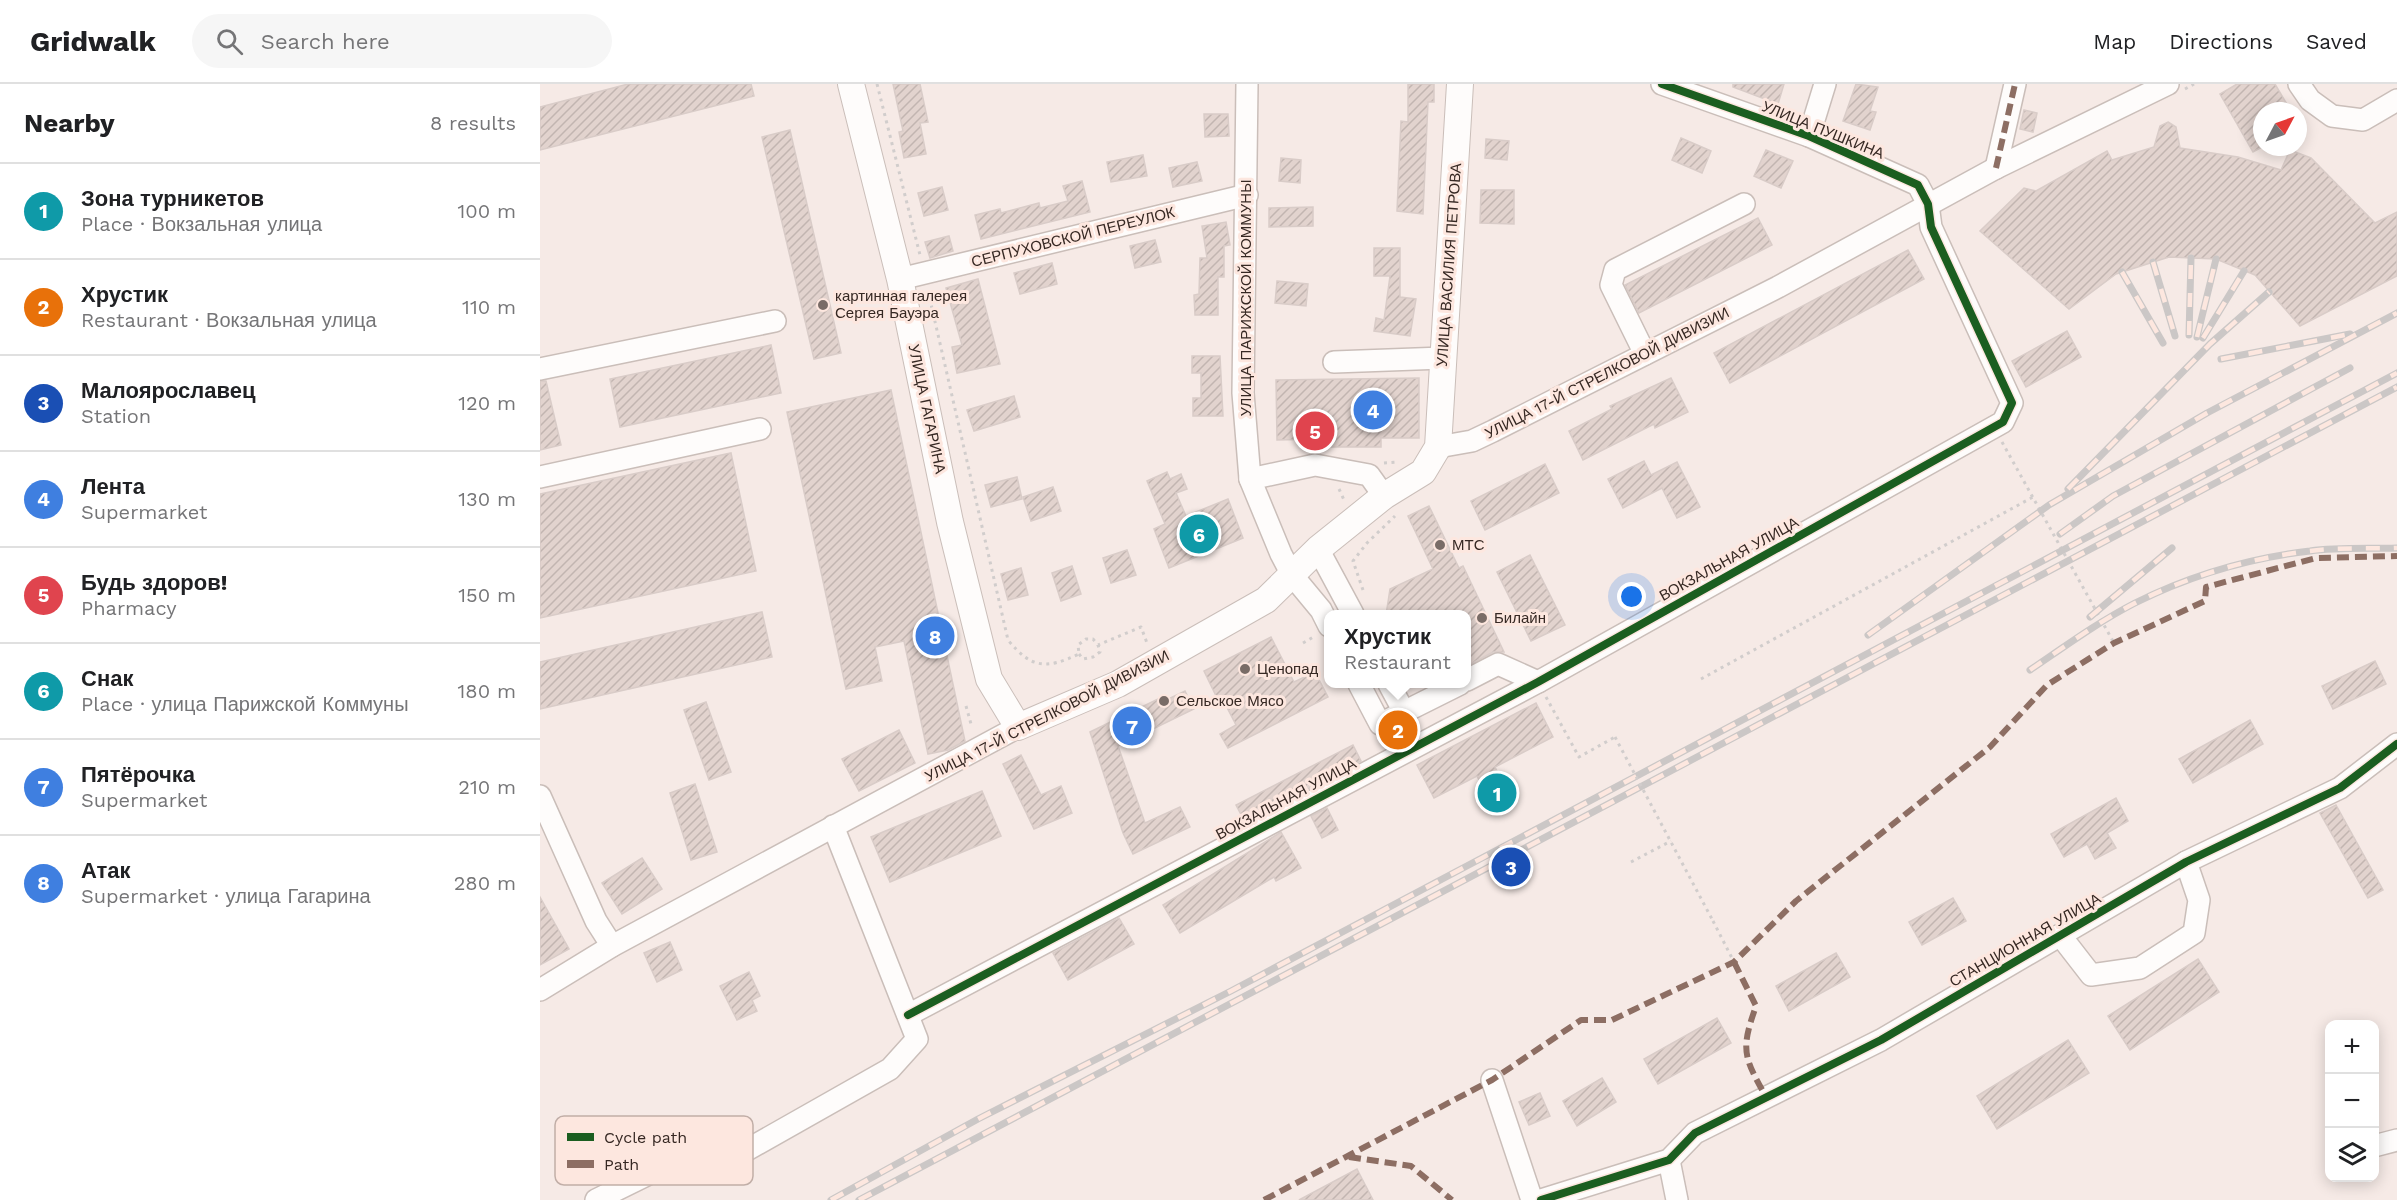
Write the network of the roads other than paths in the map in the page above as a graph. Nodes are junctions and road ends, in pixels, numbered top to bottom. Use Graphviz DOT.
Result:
graph roads {
  1 [pos="851,84"];
  2 [pos="1247,84"];
  3 [pos="1460,84"];
  4 [pos="1662,84"];
  5 [pos="1825,84"];
  6 [pos="2015,84"];
  7 [pos="2168,84"];
  8 [pos="2299,84"];
  9 [pos="2397,100"];
  10 [pos="1809,136"];
  11 [pos="1996,168"];
  12 [pos="1247,195"];
  13 [pos="1744,204"];
  14 [pos="1928,204"];
  15 [pos="912,276"];
  16 [pos="775,321"];
  17 [pos="1645,354"];
  18 [pos="1443,358"];
  19 [pos="1334,362"];
  20 [pos="540,369"];
  21 [pos="760,429"];
  22 [pos="1438,447"];
  23 [pos="540,477"];
  24 [pos="1250,479"];
  25 [pos="1384,496"];
  26 [pos="1318,549"];
  27 [pos="1293,575"];
  28 [pos="1355,604"];
  29 [pos="1324,617"];
  30 [pos="1471,678"];
  31 [pos="1538,682"];
  32 [pos="1361,688"];
  33 [pos="1391,688"];
  34 [pos="1452,688"];
  35 [pos="1404,712"];
  36 [pos="1018,727"];
  37 [pos="2397,744"];
  38 [pos="540,796"];
  39 [pos="833,826"];
  40 [pos="2187,862"];
  41 [pos="2060,935"];
  42 [pos="612,946"];
  43 [pos="540,990"];
  44 [pos="908,1015"];
  45 [pos="1492,1080"];
  46 [pos="2397,1140"];
  47 [pos="2379,1145"];
  48 [pos="753,1147"];
  49 [pos="1669,1160"];
  50 [pos="626,1185"];
  51 [pos="596,1200"];
  52 [pos="1532,1200"];
  53 [pos="1541,1200"];
  54 [pos="1677,1200"];
  1 -- 15 [label="main road, УЛИЦА ГАГАРИНА"];
  2 -- 12 [label="street, УЛИЦА ПАРИЖСКОЙ КОММУНЫ"];
  3 -- 18 [label="main road, УЛИЦА ВАСИЛИЯ ПЕТРОВА"];
  4 -- 10 [label="street, УЛИЦА ПУШКИНА"];
  5 -- 10 [label="street"];
  6 -- 11 [label="street"];
  7 -- 11 [label="street, УЛИЦА 17-Й СТРЕЛКОВОЙ ДИВИЗИИ"];
  8 -- 9 [label="street"];
  10 -- 14 [label="street, УЛИЦА ПУШКИНА"];
  11 -- 14 [label="street, УЛИЦА 17-Й СТРЕЛКОВОЙ ДИВИЗИИ"];
  12 -- 15 [label="street, СЕРПУХОВСКОЙ ПЕРЕУЛОК"];
  12 -- 24 [label="street, УЛИЦА ПАРИЖСКОЙ КОММУНЫ"];
  13 -- 17 [label="street"];
  14 -- 17 [label="street, УЛИЦА 17-Й СТРЕЛКОВОЙ ДИВИЗИИ"];
  14 -- 31 [label="street, ВОКЗАЛЬНАЯ УЛИЦА"];
  15 -- 36 [label="main road, УЛИЦА ГАГАРИНА"];
  16 -- 20 [label="street"];
  17 -- 22 [label="street, УЛИЦА 17-Й СТРЕЛКОВОЙ ДИВИЗИИ"];
  18 -- 19 [label="street"];
  18 -- 22 [label="main road, УЛИЦА ВАСИЛИЯ ПЕТРОВА"];
  21 -- 23 [label="street"];
  22 -- 25 [label="main road, УЛИЦА 17-Й СТРЕЛКОВОЙ ДИВИЗИИ"];
  24 -- 25 [label="street"];
  24 -- 27 [label="street, УЛИЦА ПАРИЖСКОЙ КОММУНЫ"];
  25 -- 26 [label="main road, УЛИЦА 17-Й СТРЕЛКОВОЙ ДИВИЗИИ"];
  26 -- 27 [label="main road, УЛИЦА 17-Й СТРЕЛКОВОЙ ДИВИЗИИ"];
  26 -- 28 [label="street"];
  27 -- 29 [label="street, УЛИЦА ПАРИЖСКОЙ КОММУНЫ"];
  27 -- 36 [label="main road, УЛИЦА 17-Й СТРЕЛКОВОЙ ДИВИЗИИ"];
  30 -- 31 [label="street"];
  31 -- 44 [label="street, ВОКЗАЛЬНАЯ УЛИЦА"];
  32 -- 35 [label="street"];
  33 -- 35 [label="street"];
  34 -- 35 [label="street"];
  36 -- 39 [label="street, УЛИЦА 17-Й СТРЕЛКОВОЙ ДИВИЗИИ"];
  37 -- 40 [label="street, СТАНЦИОННАЯ УЛИЦА"];
  38 -- 42 [label="street"];
  39 -- 42 [label="street, УЛИЦА 17-Й СТРЕЛКОВОЙ ДИВИЗИИ"];
  39 -- 44 [label="street"];
  40 -- 41 [label="street, СТАНЦИОННАЯ УЛИЦА"];
  40 -- 41 [label="street"];
  41 -- 49 [label="street, СТАНЦИОННАЯ УЛИЦА"];
  42 -- 43 [label="street, УЛИЦА 17-Й СТРЕЛКОВОЙ ДИВИЗИИ"];
  44 -- 48 [label="street"];
  45 -- 52 [label="street"];
  46 -- 47 [label="street"];
  49 -- 53 [label="street"];
  49 -- 54 [label="street"];
  50 -- 51 [label="street"];
}
